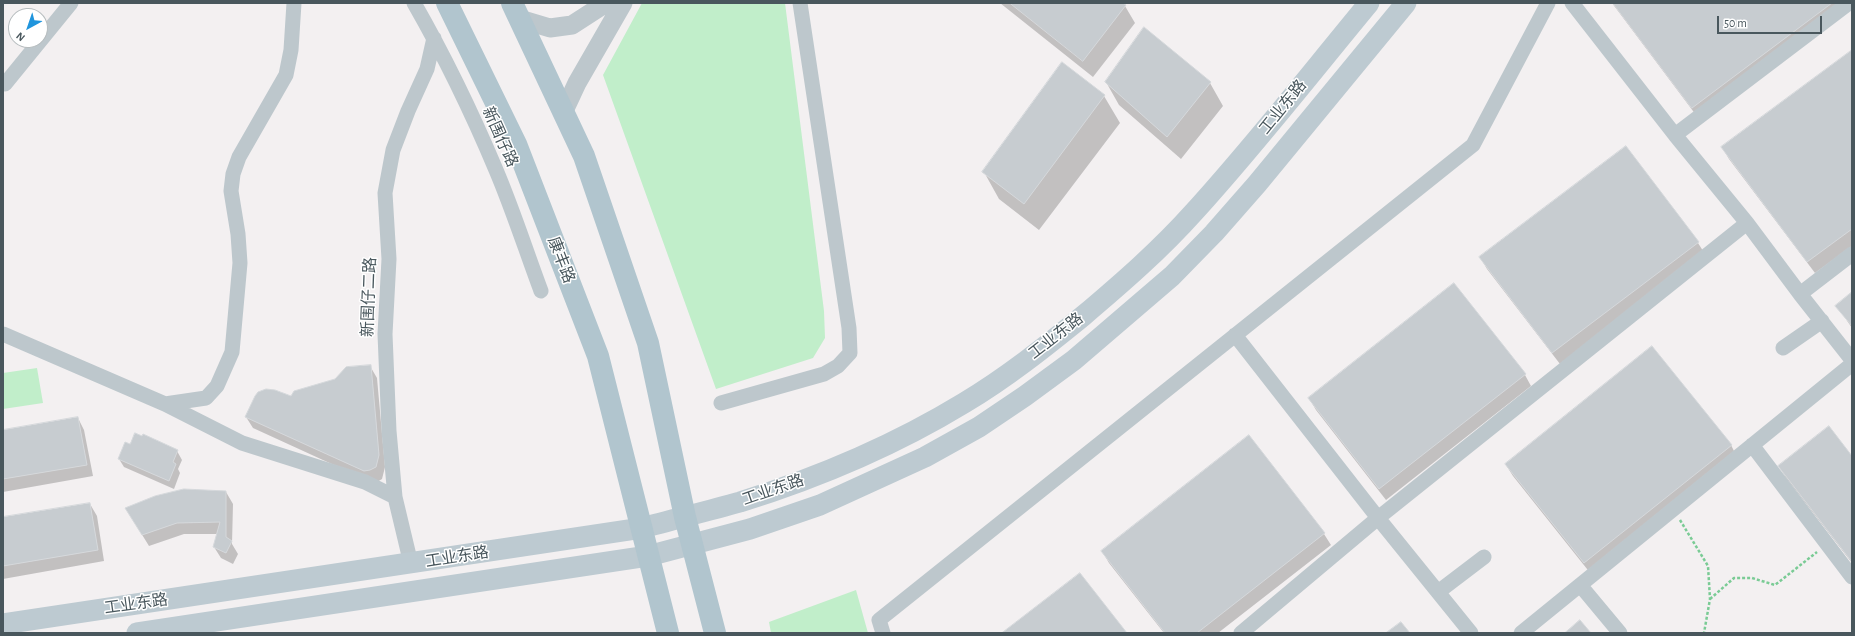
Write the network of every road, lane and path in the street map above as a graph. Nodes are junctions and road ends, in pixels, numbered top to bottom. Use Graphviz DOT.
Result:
graph roads {
  1 [pos="71,3"];
  2 [pos="294,3"];
  3 [pos="414,3"];
  4 [pos="447,3"];
  5 [pos="606,3"];
  6 [pos="623,3"];
  7 [pos="800,3"];
  8 [pos="1369,3"];
  9 [pos="1406,3"];
  10 [pos="1548,3"];
  11 [pos="1572,3"];
  12 [pos="1849,3"];
  13 [pos="516,11"];
  14 [pos="434,38"];
  15 [pos="3,82"];
  16 [pos="564,112"];
  17 [pos="1675,135"];
  18 [pos="1747,223"];
  19 [pos="1852,254"];
  20 [pos="541,290"];
  21 [pos="1800,294"];
  22 [pos="1822,321"];
  23 [pos="3,334"];
  24 [pos="1235,335"];
  25 [pos="1783,348"];
  26 [pos="1852,360"];
  27 [pos="1852,364"];
  28 [pos="721,403"];
  29 [pos="165,404"];
  30 [pos="1752,446"];
  31 [pos="395,497"];
  32 [pos="1673,510"];
  33 [pos="685,517"];
  34 [pos="1378,518"];
  35 [pos="642,528"];
  36 [pos="692,544"];
  37 [pos="1827,544"];
  38 [pos="648,556"];
  39 [pos="1484,557"];
  40 [pos="411,564"];
  41 [pos="1852,577"];
  42 [pos="1580,585"];
  43 [pos="1438,592"];
  44 [pos="1710,599"];
  45 [pos="3,624"];
  46 [pos="1704,631"];
  47 [pos="136,633"];
  48 [pos="668,633"];
  49 [pos="715,633"];
  50 [pos="883,633"];
  51 [pos="1241,633"];
  52 [pos="1471,633"];
  53 [pos="1521,633"];
  54 [pos="1620,633"];
  55 [pos="1708,633"];
  1 -- 15 [label="street"];
  2 -- 29 [label="street"];
  3 -- 14 [label="street, 新围仔路"];
  4 -- 35 [label="main road, 康丰路"];
  5 -- 13 [label="street"];
  6 -- 16 [label="street"];
  7 -- 28 [label="street"];
  8 -- 33 [label="main road, 工业东路"];
  9 -- 36 [label="main road, 工业东路"];
  10 -- 24 [label="street"];
  11 -- 17 [label="street"];
  12 -- 17 [label="street"];
  13 -- 16 [label="main road"];
  14 -- 20 [label="street, 新围仔路"];
  14 -- 31 [label="street, 新围仔二路"];
  16 -- 33 [label="main road"];
  17 -- 18 [label="street"];
  18 -- 21 [label="street"];
  18 -- 34 [label="street"];
  19 -- 21 [label="street"];
  21 -- 22 [label="street"];
  22 -- 25 [label="street"];
  22 -- 26 [label="street"];
  23 -- 29 [label="street"];
  24 -- 34 [label="street"];
  24 -- 50 [label="street"];
  27 -- 30 [label="street"];
  29 -- 31 [label="street"];
  30 -- 32 [label="street"];
  30 -- 37 [label="street"];
  31 -- 40 [label="street, 新围仔二路"];
  32 -- 42 [label="street"];
  32 -- 44 [label="path"];
  33 -- 35 [label="main road, 工业东路"];
  33 -- 36 [label="main road"];
  34 -- 43 [label="street"];
  34 -- 51 [label="street"];
  35 -- 38 [label="main road, 康丰路"];
  35 -- 40 [label="main road, 工业东路"];
  36 -- 38 [label="main road, 工业东路"];
  36 -- 49 [label="main road"];
  37 -- 41 [label="street"];
  37 -- 44 [label="path"];
  38 -- 47 [label="main road, 工业东路"];
  38 -- 48 [label="main road, 康丰路"];
  39 -- 43 [label="street"];
  40 -- 45 [label="main road, 工业东路"];
  42 -- 53 [label="street"];
  42 -- 54 [label="street"];
  43 -- 52 [label="street"];
  44 -- 46 [label="path"];
  46 -- 55 [label="path"];
}
